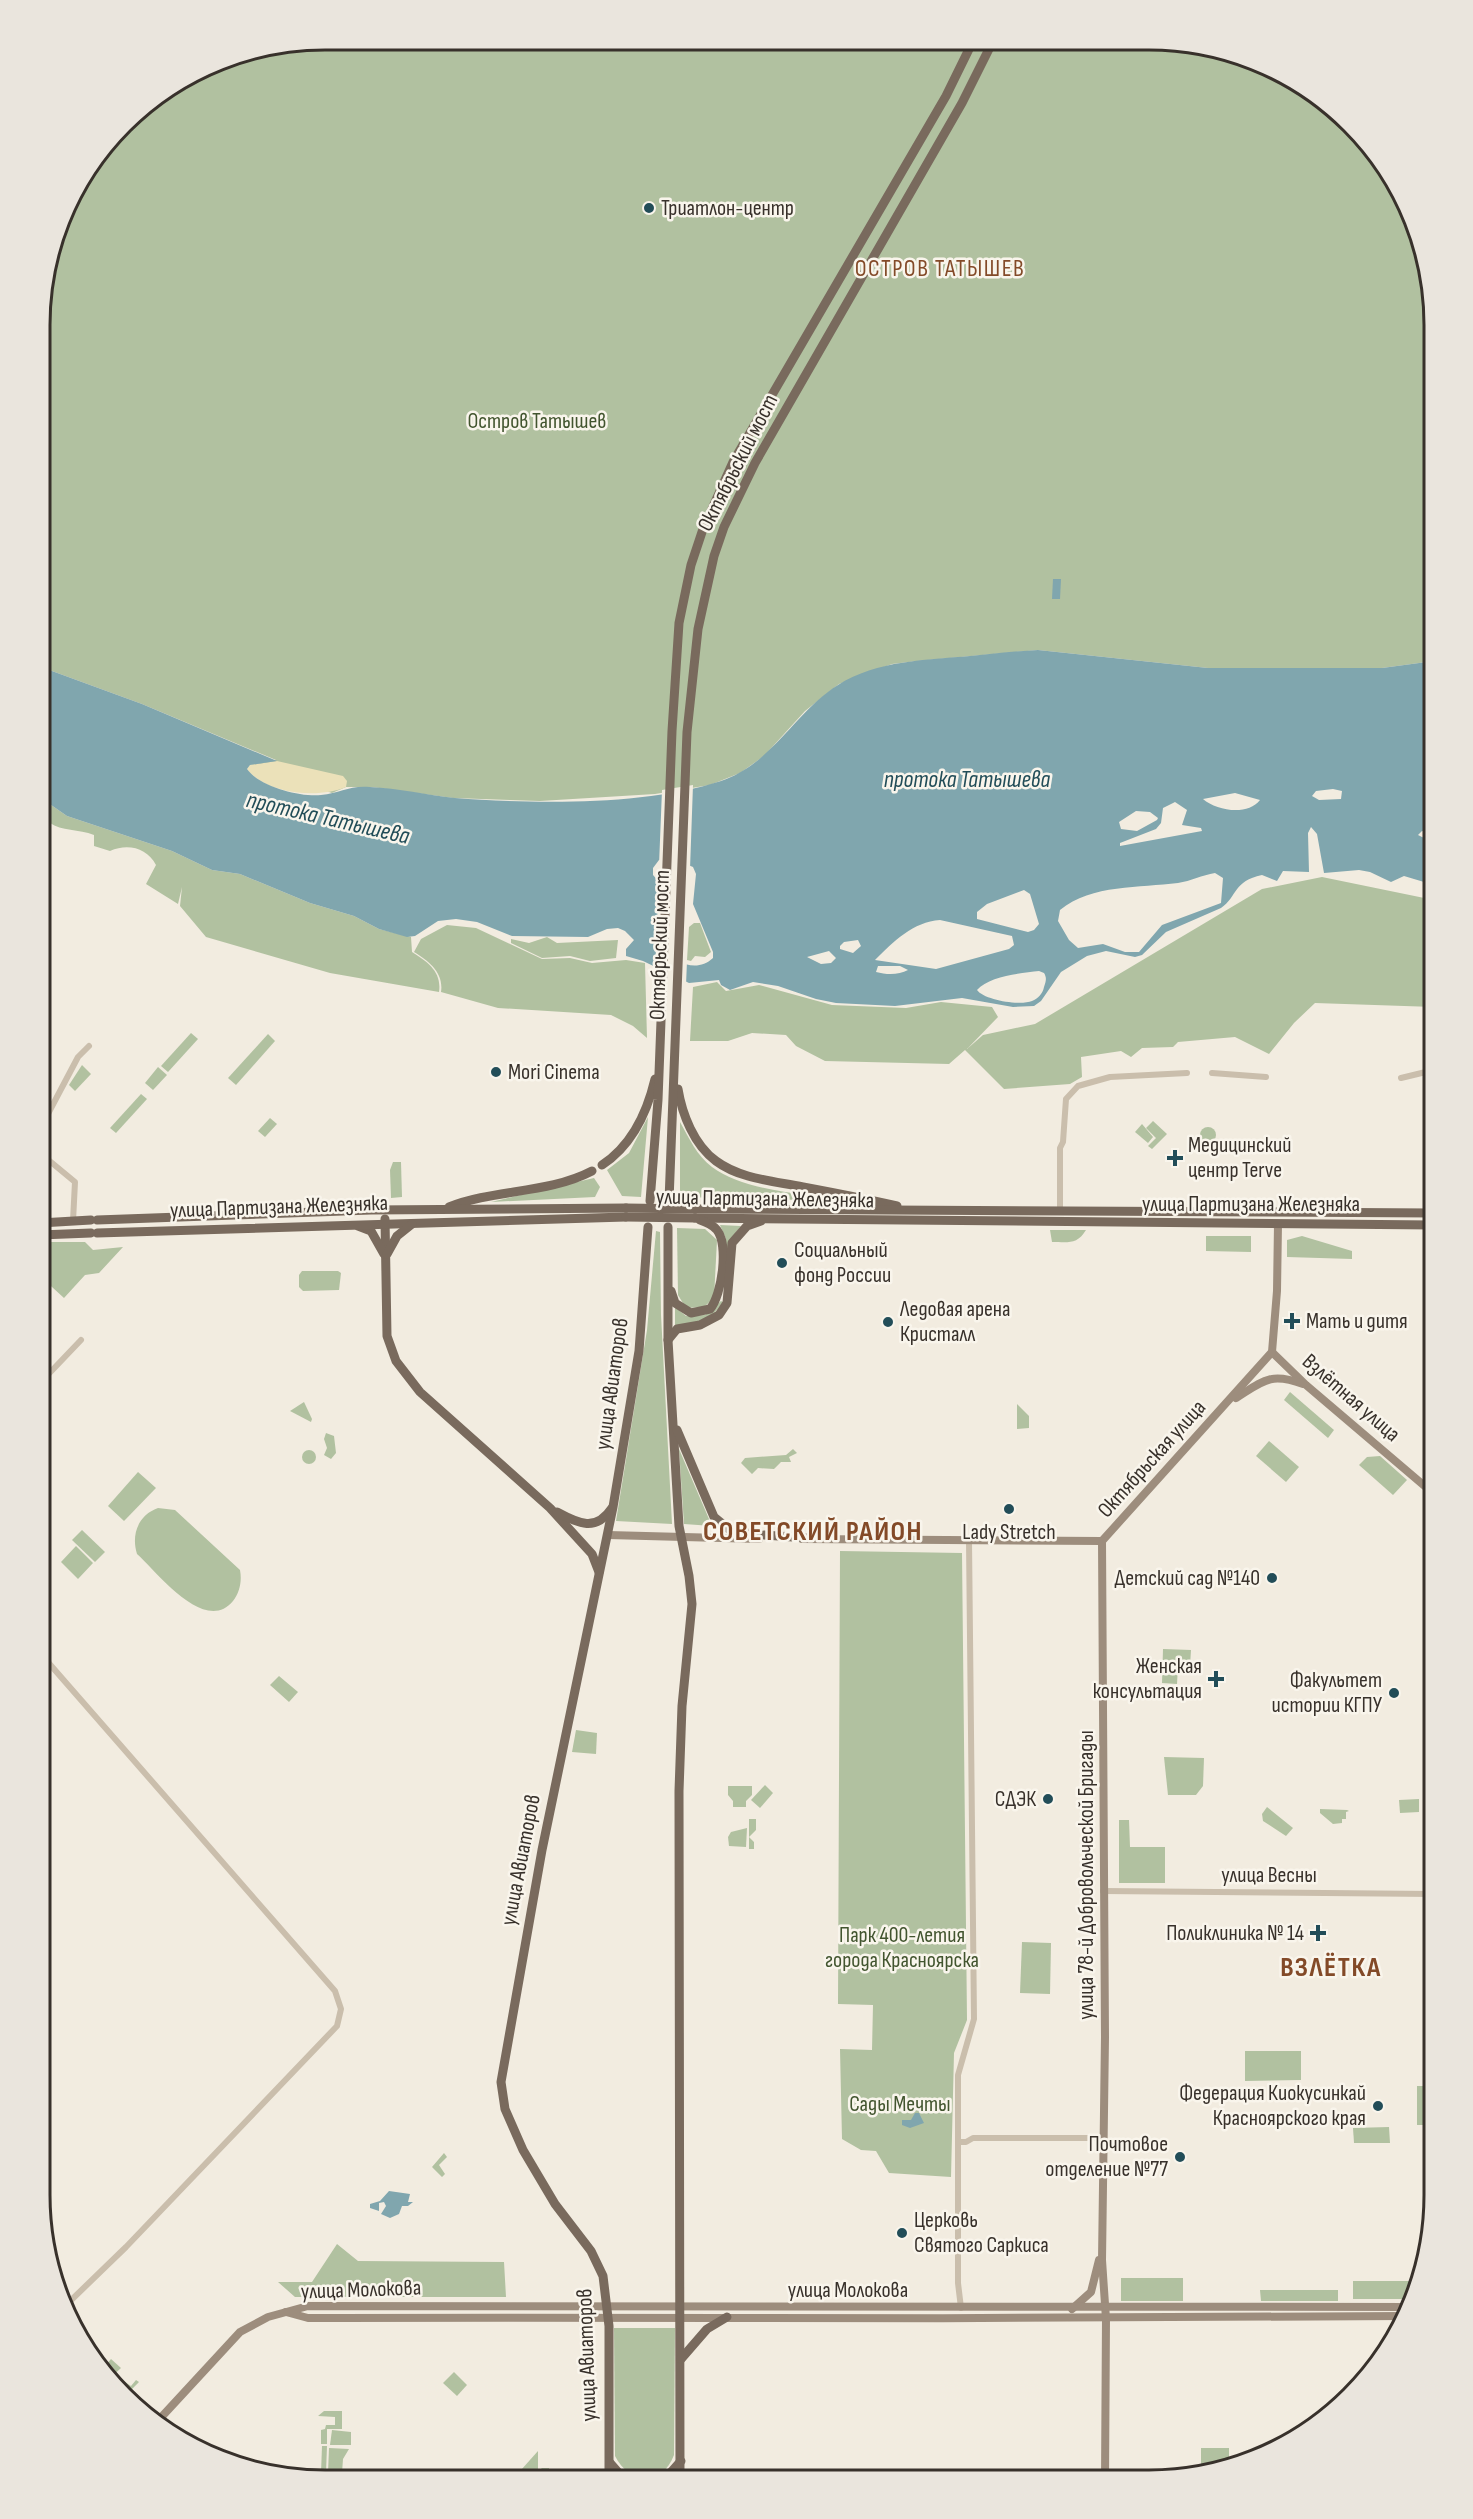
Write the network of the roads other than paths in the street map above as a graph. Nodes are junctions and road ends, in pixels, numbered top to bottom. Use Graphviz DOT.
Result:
graph roads {
  1 [pos="968,50"];
  2 [pos="988,50"];
  3 [pos="89,1046"];
  4 [pos="660,1059"];
  5 [pos="675,1060"];
  6 [pos="1424,1072"];
  7 [pos="1187,1073"];
  8 [pos="1212,1073"];
  9 [pos="1266,1077"];
  10 [pos="1401,1078"];
  11 [pos="50,1110"];
  12 [pos="50,1161"];
  13 [pos="602,1165"];
  14 [pos="592,1171"];
  15 [pos="650,1201"];
  16 [pos="669,1201"];
  17 [pos="442,1210"];
  18 [pos="912,1210"];
  19 [pos="386,1211"];
  20 [pos="1060,1212"];
  21 [pos="1274,1212"];
  22 [pos="626,1213"];
  23 [pos="1424,1213"];
  24 [pos="695,1214"];
  25 [pos="771,1219"];
  26 [pos="73,1221"];
  27 [pos="50,1222"];
  28 [pos="413,1223"];
  29 [pos="352,1224"];
  30 [pos="385,1224"];
  31 [pos="1278,1224"];
  32 [pos="1424,1225"];
  33 [pos="648,1227"];
  34 [pos="668,1227"];
  35 [pos="50,1235"];
  36 [pos="386,1259"];
  37 [pos="668,1275"];
  38 [pos="81,1340"];
  39 [pos="668,1340"];
  40 [pos="1272,1352"];
  41 [pos="50,1373"];
  42 [pos="1306,1385"];
  43 [pos="1227,1402"];
  44 [pos="672,1416"];
  45 [pos="1424,1485"];
  46 [pos="613,1507"];
  47 [pos="550,1508"];
  48 [pos="608,1535"];
  49 [pos="761,1537"];
  50 [pos="681,1538"];
  51 [pos="807,1538"];
  52 [pos="969,1540"];
  53 [pos="1102,1541"];
  54 [pos="599,1574"];
  55 [pos="50,1664"];
  56 [pos="1103,1892"];
  57 [pos="1424,1894"];
  58 [pos="1103,2138"];
  59 [pos="959,2142"];
  60 [pos="1102,2248"];
  61 [pos="70,2301"];
  62 [pos="608,2306"];
  63 [pos="680,2306"];
  64 [pos="1399,2307"];
  65 [pos="961,2308"];
  66 [pos="1072,2309"];
  67 [pos="1104,2309"];
  68 [pos="286,2312"];
  69 [pos="608,2316"];
  70 [pos="680,2316"];
  71 [pos="1395,2316"];
  72 [pos="727,2317"];
  73 [pos="1106,2319"];
  74 [pos="681,2359"];
  75 [pos="162,2416"];
  76 [pos="609,2461"];
  77 [pos="681,2461"];
  78 [pos="609,2470"];
  79 [pos="616,2470"];
  80 [pos="673,2470"];
  81 [pos="680,2470"];
  82 [pos="1106,2470"];
  1 -- 4 [label="main road, Октябрьский мост"];
  2 -- 5 [label="main road, Октябрьский мост"];
  3 -- 11 [label="street"];
  4 -- 13 [label="main road"];
  4 -- 15 [label="main road"];
  5 -- 16 [label="main road"];
  5 -- 18 [label="main road"];
  6 -- 10 [label="street"];
  7 -- 20 [label="street"];
  8 -- 9 [label="street"];
  12 -- 26 [label="street"];
  14 -- 17 [label="main road"];
  17 -- 19 [label="main road, улица Партизана Железняка"];
  17 -- 22 [label="main road, улица Партизана Железняка"];
  18 -- 20 [label="main road, улица Партизана Железняка"];
  18 -- 24 [label="main road, улица Партизана Железняка"];
  19 -- 26 [label="main road, улица Партизана Железняка"];
  19 -- 30 [label="main road"];
  20 -- 21 [label="main road, улица Партизана Железняка"];
  21 -- 23 [label="main road, улица Партизана Железняка"];
  21 -- 31 [label="main road"];
  22 -- 24 [label="main road, улица Партизана Железняка, bridge"];
  22 -- 28 [label="main road, улица Партизана Железняка"];
  24 -- 25 [label="main road, улица Партизана Железняка"];
  24 -- 37 [label="main road"];
  25 -- 31 [label="main road, улица Партизана Железняка"];
  25 -- 39 [label="main road"];
  26 -- 27 [label="main road, улица Партизана Железняка"];
  28 -- 30 [label="main road, улица Партизана Железняка"];
  28 -- 36 [label="main road"];
  29 -- 30 [label="main road, улица Партизана Железняка"];
  29 -- 35 [label="main road, улица Партизана Железняка"];
  29 -- 36 [label="main road"];
  30 -- 36 [label="main road"];
  31 -- 32 [label="main road, улица Партизана Железняка"];
  31 -- 40 [label="street"];
  33 -- 46 [label="main road, улица Авиаторов"];
  34 -- 37 [label="main road, улица Авиаторов"];
  36 -- 47 [label="main road"];
  37 -- 39 [label="main road, улица Авиаторов"];
  38 -- 41 [label="street"];
  39 -- 44 [label="main road, улица Авиаторов"];
  40 -- 42 [label="street, Взлётная улица"];
  40 -- 43 [label="street, Октябрьская улица"];
  42 -- 43 [label="street"];
  42 -- 45 [label="street, Взлётная улица"];
  43 -- 53 [label="street, Октябрьская улица"];
  44 -- 49 [label="main road"];
  44 -- 50 [label="main road, улица Авиаторов"];
  46 -- 47 [label="main road"];
  46 -- 48 [label="main road, улица Авиаторов"];
  47 -- 54 [label="main road"];
  48 -- 50 [label="street"];
  48 -- 54 [label="main road, улица Авиаторов"];
  49 -- 50 [label="street"];
  49 -- 51 [label="main road"];
  50 -- 63 [label="main road, улица Авиаторов"];
  51 -- 52 [label="street, Октябрьская улица"];
  52 -- 53 [label="street, Октябрьская улица"];
  52 -- 59 [label="street"];
  53 -- 56 [label="street, улица 78-й Добровольческой Бригады"];
  54 -- 62 [label="main road, улица Авиаторов"];
  55 -- 61 [label="street"];
  56 -- 57 [label="street, улица Весны"];
  56 -- 58 [label="street, улица 78-й Добровольческой Бригады"];
  58 -- 59 [label="street"];
  58 -- 60 [label="street, улица 78-й Добровольческой Бригады"];
  59 -- 65 [label="street"];
  60 -- 66 [label="street"];
  60 -- 67 [label="street, улица 78-й Добровольческой Бригады"];
  62 -- 63 [label="street, улица Молокова"];
  62 -- 68 [label="street, улица Молокова"];
  62 -- 69 [label="main road, улица Авиаторов"];
  63 -- 65 [label="street, улица Молокова"];
  63 -- 70 [label="main road, улица Авиаторов"];
  64 -- 67 [label="street, улица Молокова"];
  65 -- 66 [label="street, улица Молокова"];
  66 -- 67 [label="street, улица Молокова"];
  67 -- 73 [label="street, улица 78-й Добровольческой Бригады"];
  68 -- 69 [label="street, улица Молокова"];
  68 -- 75 [label="street, улица Молокова"];
  69 -- 70 [label="street, улица Молокова"];
  69 -- 76 [label="main road, улица Авиаторов"];
  70 -- 72 [label="street, улица Молокова"];
  70 -- 74 [label="main road, улица Авиаторов"];
  71 -- 73 [label="street, улица Молокова"];
  72 -- 73 [label="street, улица Молокова"];
  72 -- 74 [label="main road"];
  73 -- 82 [label="street, улица 78-й Добровольческой Бригады"];
  74 -- 77 [label="main road, улица Авиаторов"];
  76 -- 78 [label="main road, улица Авиаторов"];
  76 -- 79 [label="main road"];
  77 -- 80 [label="main road"];
  77 -- 81 [label="main road, улица Авиаторов"];
}
